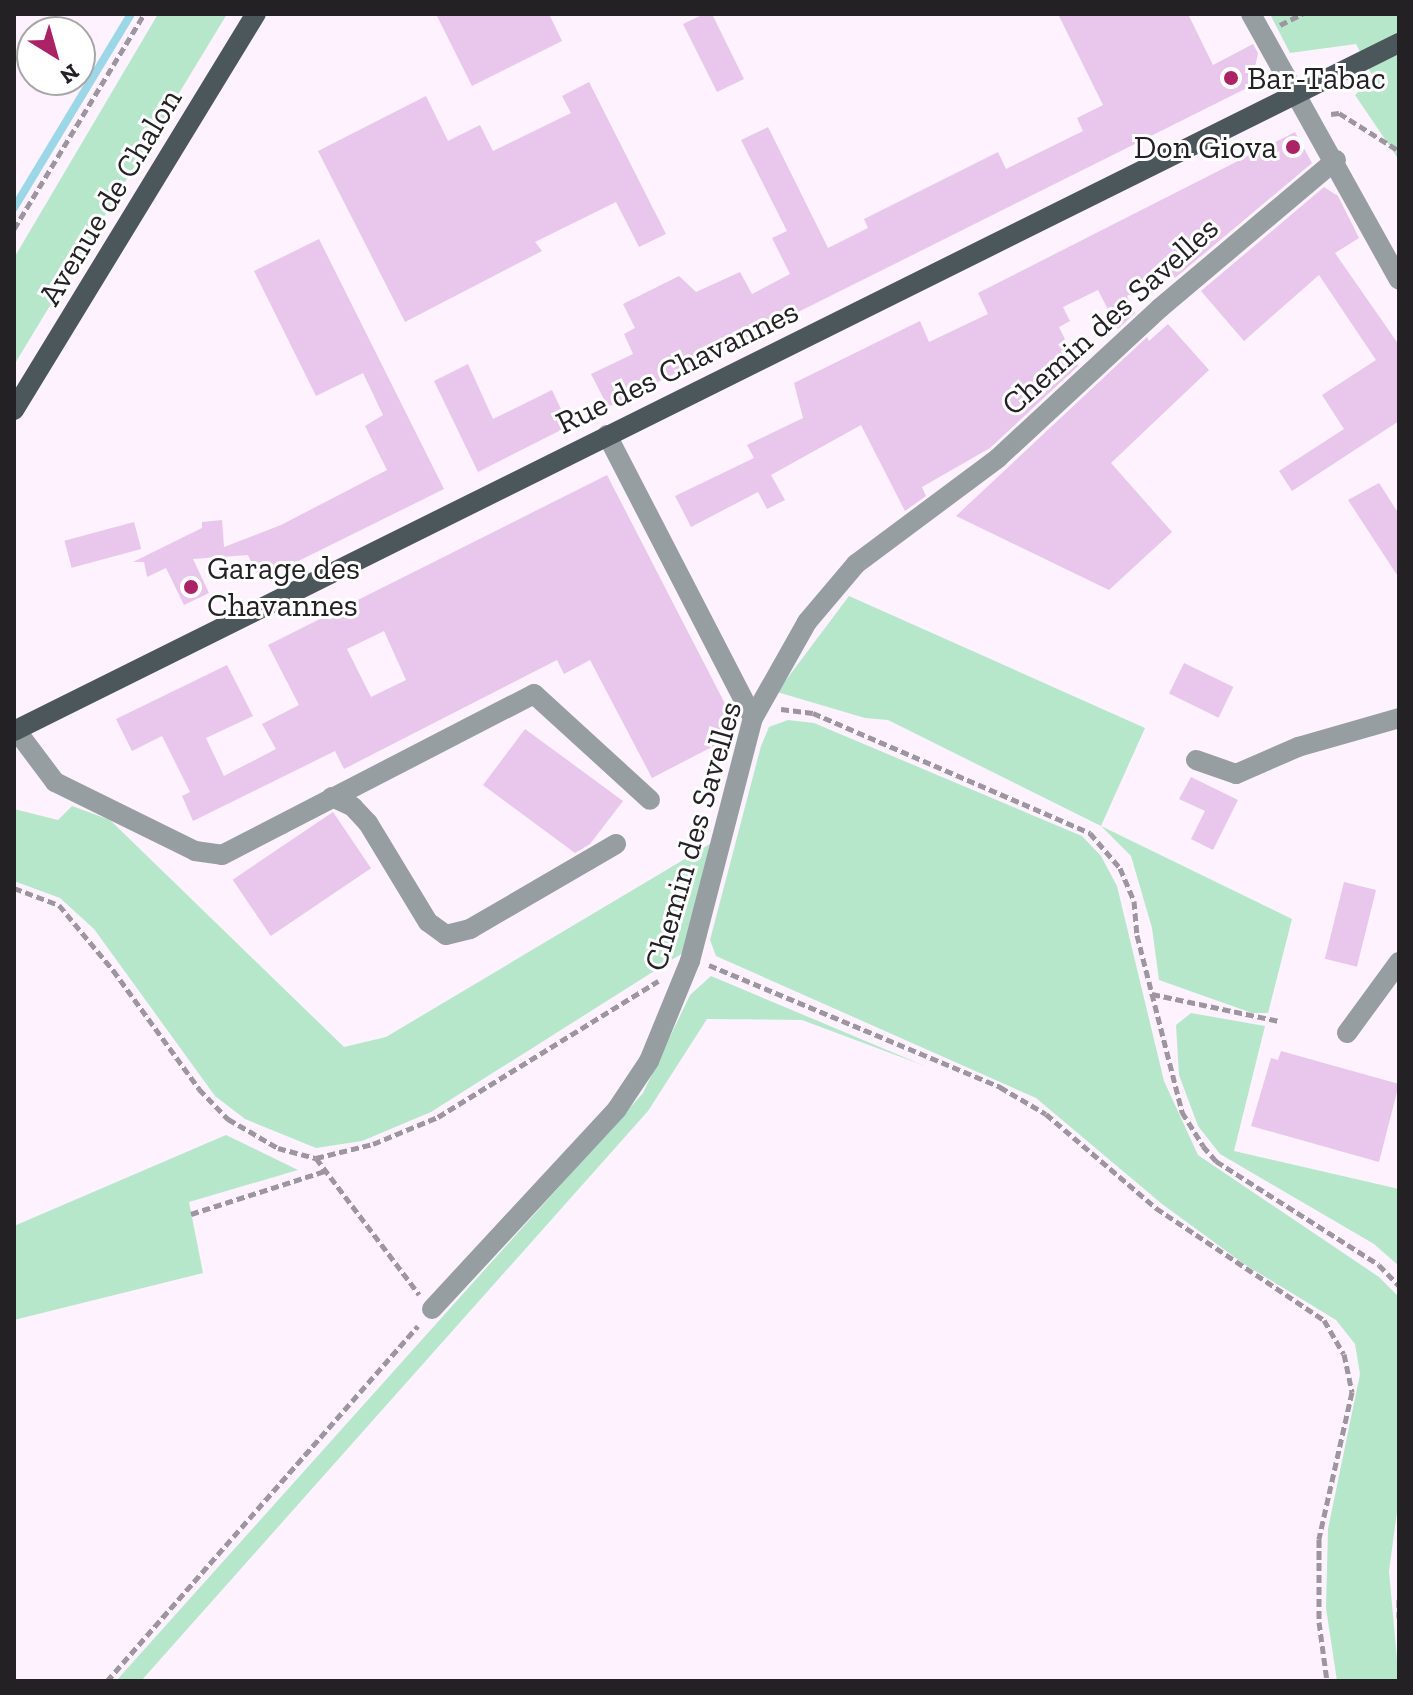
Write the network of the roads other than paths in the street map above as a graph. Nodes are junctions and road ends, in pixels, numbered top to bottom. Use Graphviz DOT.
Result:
graph roads {
  1 [pos="256,14"];
  2 [pos="1251,14"];
  3 [pos="1399,43"];
  4 [pos="1294,94"];
  5 [pos="1336,160"];
  6 [pos="1399,280"];
  7 [pos="14,410"];
  8 [pos="607,435"];
  9 [pos="753,718"];
  10 [pos="1399,718"];
  11 [pos="14,730"];
  12 [pos="1196,760"];
  13 [pos="332,797"];
  14 [pos="650,800"];
  15 [pos="616,844"];
  16 [pos="1399,962"];
  17 [pos="1347,1033"];
  18 [pos="432,1309"];
  1 -- 7 [label="main road, Avenue de Chalon"];
  2 -- 4 [label="street"];
  3 -- 4 [label="main road, Rue des Chavannes"];
  4 -- 5 [label="street"];
  4 -- 8 [label="main road, Rue des Chavannes"];
  5 -- 6 [label="street"];
  5 -- 9 [label="street, Chemin des Savelles"];
  8 -- 9 [label="street"];
  8 -- 11 [label="main road, Rue des Chavannes"];
  9 -- 18 [label="street, Chemin des Savelles"];
  10 -- 12 [label="street"];
  11 -- 13 [label="street"];
  13 -- 14 [label="street"];
  13 -- 15 [label="street"];
  16 -- 17 [label="street"];
}
